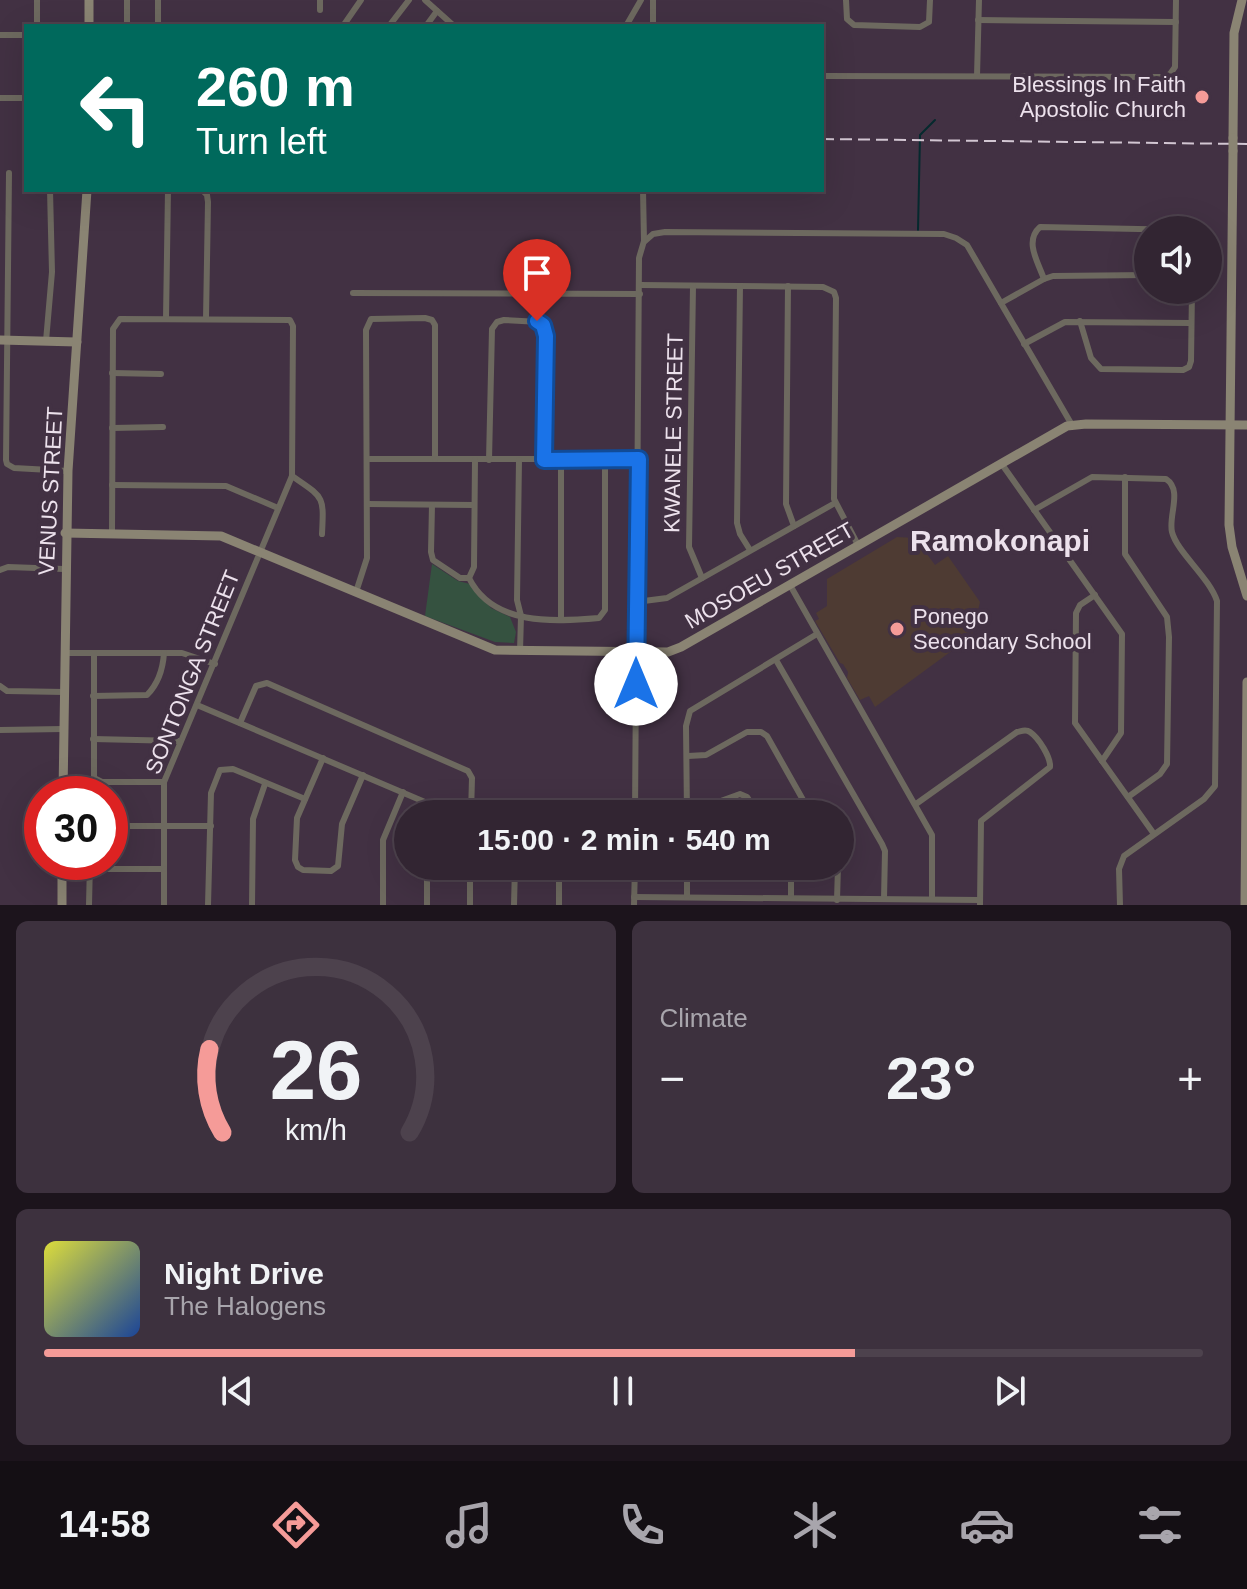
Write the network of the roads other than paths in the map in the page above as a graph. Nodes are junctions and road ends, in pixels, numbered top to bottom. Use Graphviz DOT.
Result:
graph roads {
  1 [pos="37,0"];
  2 [pos="89,0"];
  3 [pos="127,0"];
  4 [pos="158,0"];
  5 [pos="320,0"];
  6 [pos="361,0"];
  7 [pos="409,0"];
  8 [pos="425,0"];
  9 [pos="641,0"];
  10 [pos="653,0"];
  11 [pos="846,0"];
  12 [pos="930,0"];
  13 [pos="979,0"];
  14 [pos="1176,0"];
  15 [pos="1242,0"];
  16 [pos="320,10"];
  17 [pos="437,11"];
  18 [pos="978,20"];
  19 [pos="1176,22"];
  20 [pos="37,24"];
  21 [pos="89,24"];
  22 [pos="127,24"];
  23 [pos="158,24"];
  24 [pos="344,24"];
  25 [pos="391,24"];
  26 [pos="427,24"];
  27 [pos="452,24"];
  28 [pos="627,24"];
  29 [pos="653,24"];
  30 [pos="0,35"];
  31 [pos="24,35"];
  32 [pos="824,76"];
  33 [pos="977,76"];
  34 [pos="0,98"];
  35 [pos="24,98"];
  36 [pos="9,173"];
  37 [pos="50,192"];
  38 [pos="87,192"];
  39 [pos="168,192"];
  40 [pos="204,192"];
  41 [pos="643,192"];
  42 [pos="1134,229"];
  43 [pos="644,241"];
  44 [pos="1134,276"];
  45 [pos="1044,279"];
  46 [pos="640,285"];
  47 [pos="693,286"];
  48 [pos="740,286"];
  49 [pos="788,286"];
  50 [pos="353,293"];
  51 [pos="640,294"];
  52 [pos="1001,303"];
  53 [pos="1192,304"];
  54 [pos="166,319"];
  55 [pos="206,319"];
  56 [pos="1080,321"];
  57 [pos="1191,323"];
  58 [pos="3,340"];
  59 [pos="46,341"];
  60 [pos="77,342"];
  61 [pos="1024,344"];
  62 [pos="112,373"];
  63 [pos="161,374"];
  64 [pos="1072,425"];
  65 [pos="1230,425"];
  66 [pos="1247,425"];
  67 [pos="163,427"];
  68 [pos="112,428"];
  69 [pos="367,459"];
  70 [pos="435,459"];
  71 [pos="639,459"];
  72 [pos="475,460"];
  73 [pos="489,460"];
  74 [pos="519,460"];
  75 [pos="544,460"];
  76 [pos="561,460"];
  77 [pos="605,460"];
  78 [pos="1001,463"];
  79 [pos="68,471"];
  80 [pos="292,476"];
  81 [pos="1125,477"];
  82 [pos="112,485"];
  83 [pos="835,503"];
  84 [pos="367,504"];
  85 [pos="432,505"];
  86 [pos="474,505"];
  87 [pos="278,508"];
  88 [pos="1034,510"];
  89 [pos="794,526"];
  90 [pos="65,533"];
  91 [pos="112,533"];
  92 [pos="322,534"];
  93 [pos="858,545"];
  94 [pos="260,550"];
  95 [pos="750,550"];
  96 [pos="1242,560"];
  97 [pos="0,569"];
  98 [pos="64,569"];
  99 [pos="469,578"];
  100 [pos="702,578"];
  101 [pos="790,585"];
  102 [pos="356,592"];
  103 [pos="1095,595"];
  104 [pos="1247,596"];
  105 [pos="636,602"];
  106 [pos="521,616"];
  107 [pos="561,618"];
  108 [pos="817,634"];
  109 [pos="520,651"];
  110 [pos="636,652"];
  111 [pos="64,653"];
  112 [pos="94,653"];
  113 [pos="164,653"];
  114 [pos="776,660"];
  115 [pos="215,664"];
  116 [pos="1247,682"];
  117 [pos="0,686"];
  118 [pos="64,692"];
  119 [pos="93,696"];
  120 [pos="197,705"];
  121 [pos="240,723"];
  122 [pos="63,729"];
  123 [pos="0,730"];
  124 [pos="93,739"];
  125 [pos="180,741"];
  126 [pos="688,756"];
  127 [pos="323,758"];
  128 [pos="1102,761"];
  129 [pos="363,775"];
  130 [pos="63,776"];
  131 [pos="164,782"];
  132 [pos="265,784"];
  133 [pos="403,792"];
  134 [pos="1128,797"];
  135 [pos="305,799"];
  136 [pos="421,800"];
  137 [pos="471,800"];
  138 [pos="635,800"];
  139 [pos="688,800"];
  140 [pos="724,800"];
  141 [pos="749,800"];
  142 [pos="803,800"];
  143 [pos="916,804"];
  144 [pos="128,826"];
  145 [pos="164,826"];
  146 [pos="211,826"];
  147 [pos="1154,834"];
  148 [pos="128,868"];
  149 [pos="164,869"];
  150 [pos="62,880"];
  151 [pos="90,880"];
  152 [pos="427,880"];
  153 [pos="470,880"];
  154 [pos="515,880"];
  155 [pos="559,880"];
  156 [pos="635,880"];
  157 [pos="687,880"];
  158 [pos="791,880"];
  159 [pos="838,880"];
  160 [pos="687,897"];
  161 [pos="791,898"];
  162 [pos="884,899"];
  163 [pos="932,899"];
  164 [pos="1245,899"];
  165 [pos="837,900"];
  166 [pos="634,901"];
  167 [pos="980,902"];
  168 [pos="62,905"];
  169 [pos="89,905"];
  170 [pos="164,905"];
  171 [pos="208,905"];
  172 [pos="252,905"];
  173 [pos="383,905"];
  174 [pos="427,905"];
  175 [pos="470,905"];
  176 [pos="514,905"];
  177 [pos="559,905"];
  178 [pos="1120,905"];
  1 -- 20 [label="street"];
  2 -- 21 [label="street"];
  3 -- 22 [label="street"];
  4 -- 23 [label="street"];
  5 -- 16 [label="street"];
  6 -- 24 [label="street"];
  7 -- 25 [label="street"];
  8 -- 17 [label="street"];
  9 -- 28 [label="street"];
  10 -- 29 [label="street"];
  11 -- 12 [label="street"];
  13 -- 18 [label="street"];
  14 -- 19 [label="street"];
  15 -- 65 [label="street, bridge"];
  17 -- 26 [label="street"];
  17 -- 27 [label="street"];
  18 -- 19 [label="street"];
  18 -- 33 [label="street"];
  19 -- 33 [label="street"];
  30 -- 31 [label="street"];
  32 -- 33 [label="street"];
  34 -- 35 [label="street"];
  36 -- 58 [label="street"];
  37 -- 59 [label="street"];
  38 -- 60 [label="street, VENUS STREET"];
  39 -- 54 [label="street"];
  40 -- 55 [label="street"];
  41 -- 43 [label="street"];
  42 -- 45 [label="street"];
  43 -- 46 [label="street"];
  43 -- 52 [label="street"];
  44 -- 45 [label="street"];
  45 -- 52 [label="street"];
  46 -- 47 [label="street"];
  46 -- 51 [label="street"];
  47 -- 48 [label="street"];
  47 -- 100 [label="street, KWANELE STREET"];
  48 -- 49 [label="street"];
  48 -- 95 [label="street"];
  49 -- 83 [label="street"];
  49 -- 89 [label="street"];
  50 -- 51 [label="street"];
  51 -- 71 [label="street"];
  52 -- 61 [label="street"];
  53 -- 57 [label="street"];
  54 -- 55 [label="street"];
  54 -- 62 [label="street"];
  55 -- 80 [label="street"];
  56 -- 57 [label="street"];
  56 -- 57 [label="street"];
  56 -- 61 [label="street"];
  58 -- 59 [label="street"];
  58 -- 79 [label="street"];
  59 -- 60 [label="street"];
  60 -- 79 [label="street, VENUS STREET"];
  61 -- 64 [label="street"];
  62 -- 63 [label="street"];
  62 -- 68 [label="street"];
  64 -- 65 [label="street, MOSOEU STREET"];
  64 -- 78 [label="street, MOSOEU STREET"];
  65 -- 66 [label="street, MOSOEU STREET"];
  65 -- 96 [label="street"];
  67 -- 68 [label="street"];
  68 -- 82 [label="street"];
  69 -- 70 [label="street"];
  69 -- 70 [label="street"];
  69 -- 84 [label="street"];
  70 -- 72 [label="street"];
  71 -- 77 [label="street"];
  71 -- 105 [label="street"];
  72 -- 73 [label="street"];
  72 -- 86 [label="street"];
  73 -- 74 [label="street"];
  73 -- 75 [label="street"];
  74 -- 75 [label="street"];
  74 -- 106 [label="street"];
  75 -- 76 [label="street"];
  76 -- 77 [label="street"];
  76 -- 107 [label="street"];
  77 -- 107 [label="street"];
  78 -- 88 [label="street"];
  78 -- 93 [label="street, MOSOEU STREET"];
  79 -- 90 [label="street, VENUS STREET"];
  80 -- 87 [label="street, SONTONGA STREET"];
  80 -- 92 [label="street"];
  81 -- 88 [label="street"];
  81 -- 134 [label="street"];
  81 -- 147 [label="street"];
  82 -- 87 [label="street"];
  82 -- 91 [label="street"];
  83 -- 89 [label="street"];
  83 -- 93 [label="street"];
  84 -- 85 [label="street"];
  84 -- 102 [label="street"];
  85 -- 86 [label="street"];
  85 -- 99 [label="street"];
  86 -- 99 [label="street"];
  87 -- 94 [label="street, SONTONGA STREET"];
  88 -- 103 [label="street"];
  89 -- 95 [label="street"];
  90 -- 91 [label="street, MOSOEU STREET"];
  90 -- 98 [label="street, VENUS STREET"];
  91 -- 94 [label="street, MOSOEU STREET"];
  93 -- 101 [label="street, MOSOEU STREET"];
  94 -- 102 [label="street, MOSOEU STREET"];
  94 -- 115 [label="street, SONTONGA STREET"];
  95 -- 100 [label="street"];
  96 -- 104 [label="street"];
  97 -- 98 [label="street"];
  98 -- 111 [label="street, VENUS STREET"];
  99 -- 106 [label="street"];
  100 -- 105 [label="street"];
  101 -- 108 [label="street"];
  101 -- 110 [label="street, MOSOEU STREET"];
  102 -- 109 [label="street, MOSOEU STREET"];
  103 -- 128 [label="street"];
  103 -- 128 [label="street"];
  105 -- 110 [label="street"];
  106 -- 107 [label="street"];
  106 -- 109 [label="street"];
  108 -- 114 [label="street"];
  108 -- 143 [label="street"];
  109 -- 110 [label="street, MOSOEU STREET"];
  110 -- 138 [label="street"];
  111 -- 112 [label="street"];
  111 -- 118 [label="street, VENUS STREET"];
  112 -- 113 [label="street"];
  112 -- 119 [label="street"];
  113 -- 115 [label="street"];
  113 -- 119 [label="street"];
  114 -- 126 [label="street"];
  114 -- 162 [label="street"];
  115 -- 120 [label="street, SONTONGA STREET"];
  116 -- 164 [label="street"];
  117 -- 118 [label="street"];
  118 -- 122 [label="street, VENUS STREET"];
  119 -- 124 [label="street"];
  120 -- 121 [label="street"];
  120 -- 125 [label="street, SONTONGA STREET"];
  121 -- 127 [label="street"];
  121 -- 137 [label="street"];
  122 -- 123 [label="street"];
  122 -- 130 [label="street, VENUS STREET"];
  124 -- 125 [label="street"];
  124 -- 131 [label="street"];
  125 -- 131 [label="street, SONTONGA STREET"];
  126 -- 139 [label="street"];
  126 -- 142 [label="street"];
  127 -- 129 [label="street"];
  127 -- 135 [label="street"];
  128 -- 134 [label="street"];
  129 -- 133 [label="street"];
  129 -- 135 [label="street"];
  131 -- 145 [label="street, SONTONGA STREET"];
  132 -- 135 [label="street"];
  132 -- 146 [label="street"];
  132 -- 172 [label="street"];
  133 -- 136 [label="street"];
  133 -- 173 [label="street"];
  134 -- 147 [label="street"];
  140 -- 141 [label="street"];
  143 -- 163 [label="street"];
  143 -- 167 [label="street"];
  144 -- 145 [label="street"];
  145 -- 146 [label="street"];
  145 -- 149 [label="street, SONTONGA STREET"];
  146 -- 171 [label="street"];
  147 -- 178 [label="street"];
  148 -- 149 [label="street"];
  149 -- 170 [label="street, SONTONGA STREET"];
  150 -- 168 [label="street"];
  151 -- 169 [label="street"];
  152 -- 174 [label="street"];
  153 -- 175 [label="street"];
  154 -- 176 [label="street"];
  155 -- 177 [label="street"];
  156 -- 166 [label="street"];
  157 -- 160 [label="street"];
  158 -- 161 [label="street"];
  159 -- 165 [label="street"];
  160 -- 161 [label="street"];
  160 -- 166 [label="street"];
  161 -- 165 [label="street"];
  162 -- 163 [label="street"];
  162 -- 165 [label="street"];
  163 -- 167 [label="street"];
}
